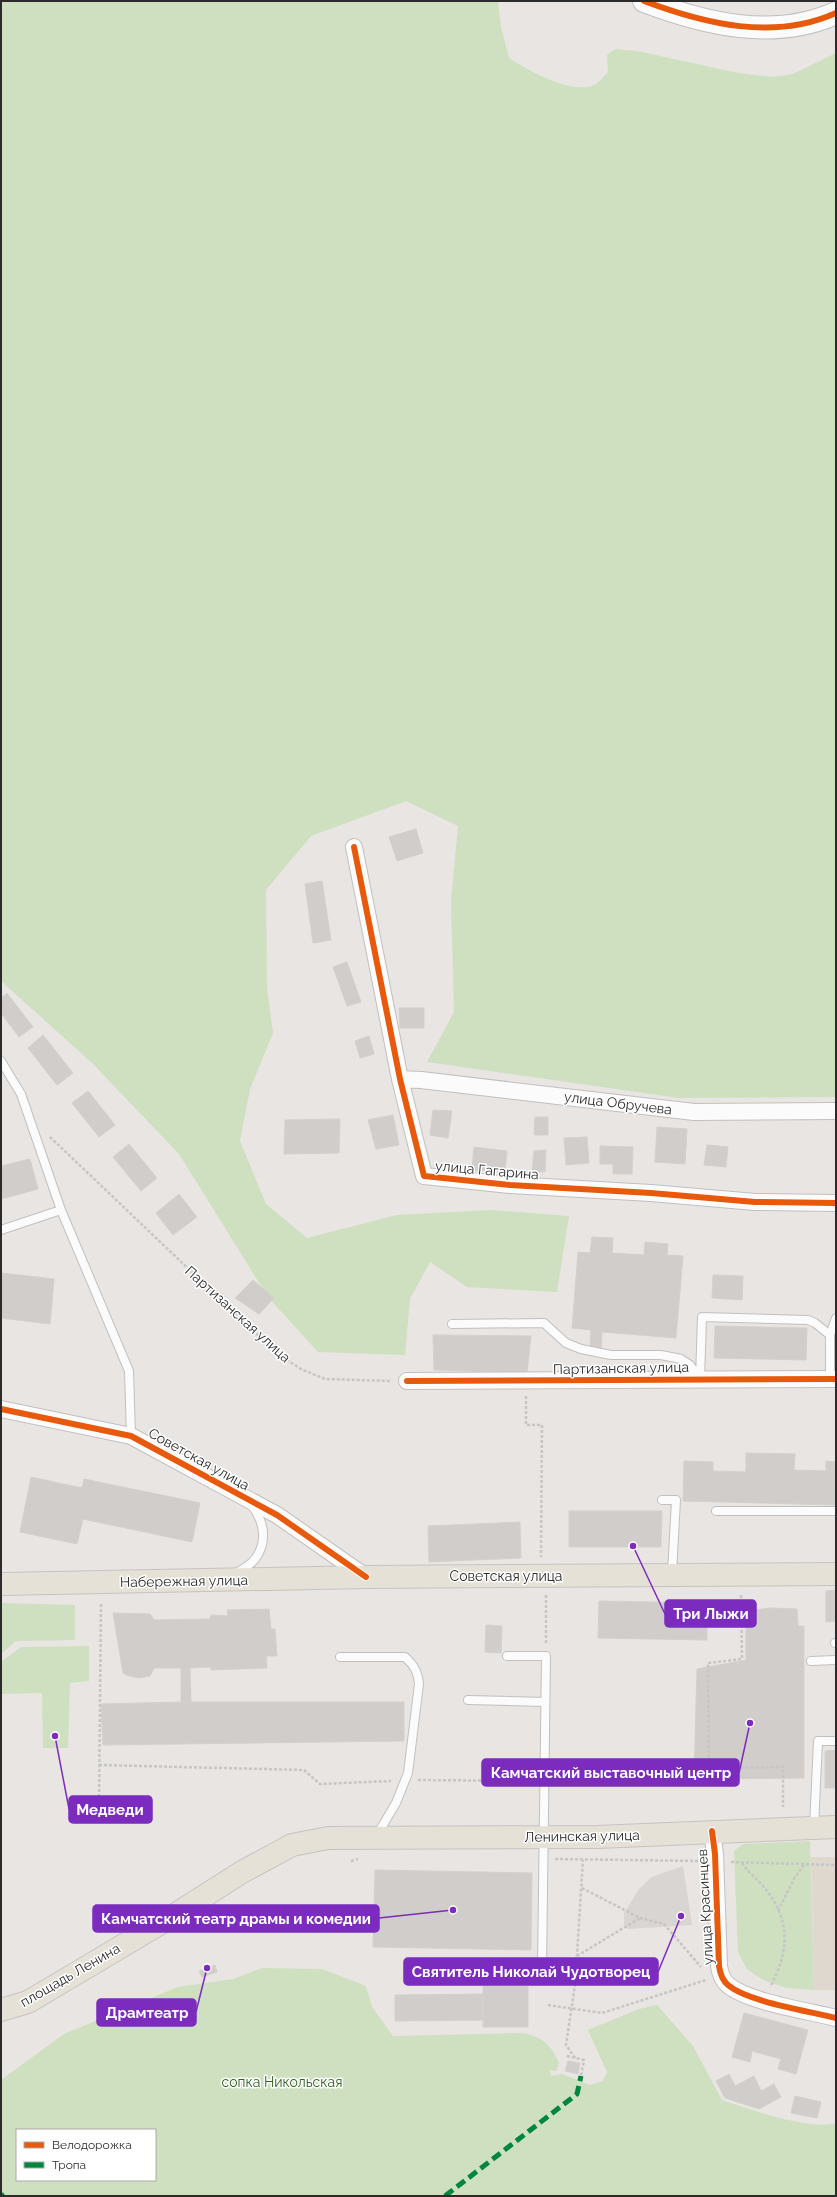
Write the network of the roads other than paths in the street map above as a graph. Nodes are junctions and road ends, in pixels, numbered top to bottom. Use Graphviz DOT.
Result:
graph roads {
  1 [pos="644,1"];
  2 [pos="836,13"];
  3 [pos="354,847"];
  4 [pos="1,1061"];
  5 [pos="400,1079"];
  6 [pos="836,1111"];
  7 [pos="836,1203"];
  8 [pos="61,1210"];
  9 [pos="1,1230"];
  10 [pos="836,1318"];
  11 [pos="452,1324"];
  12 [pos="830,1335"];
  13 [pos="700,1379"];
  14 [pos="833,1379"];
  15 [pos="407,1381"];
  16 [pos="1,1409"];
  17 [pos="131,1436"];
  18 [pos="245,1498"];
  19 [pos="662,1500"];
  20 [pos="716,1510"];
  21 [pos="836,1511"];
  22 [pos="836,1574"];
  23 [pos="672,1575"];
  24 [pos="366,1577"];
  25 [pos="228,1580"];
  26 [pos="1,1584"];
  27 [pos="507,1656"];
  28 [pos="340,1657"];
  29 [pos="836,1660"];
  30 [pos="811,1661"];
  31 [pos="468,1700"];
  32 [pos="545,1702"];
  33 [pos="836,1741"];
  34 [pos="814,1827"];
  35 [pos="836,1827"];
  36 [pos="712,1831"];
  37 [pos="328,1838"];
  38 [pos="375,1839"];
  39 [pos="544,1848"];
  40 [pos="426,1970"];
  41 [pos="1,2010"];
  42 [pos="836,2018"];
  1 -- 2 [label="street"];
  3 -- 5 [label="street, улица Гагарина"];
  4 -- 8 [label="lane"];
  5 -- 6 [label="street, улица Обручева"];
  5 -- 7 [label="street, улица Гагарина"];
  8 -- 9 [label="lane"];
  8 -- 17 [label="lane"];
  10 -- 12 [label="lane"];
  11 -- 13 [label="lane"];
  12 -- 13 [label="lane"];
  12 -- 14 [label="lane"];
  13 -- 14 [label="street, Партизанская улица"];
  13 -- 15 [label="street, Партизанская улица"];
  16 -- 17 [label="street, Советская улица"];
  17 -- 18 [label="street, Советская улица"];
  18 -- 24 [label="street, Советская улица"];
  18 -- 25 [label="lane"];
  19 -- 23 [label="lane"];
  20 -- 21 [label="lane"];
  22 -- 23 [label="main road, Советская улица"];
  23 -- 24 [label="main road, Советская улица"];
  24 -- 25 [label="main road, Набережная улица"];
  25 -- 26 [label="main road, Набережная улица"];
  27 -- 32 [label="lane"];
  28 -- 38 [label="lane"];
  29 -- 30 [label="lane"];
  31 -- 32 [label="lane"];
  32 -- 39 [label="lane"];
  33 -- 34 [label="lane"];
  34 -- 35 [label="main road, Ленинская улица"];
  34 -- 36 [label="main road, Ленинская улица"];
  36 -- 39 [label="main road, Ленинская улица"];
  36 -- 42 [label="street, улица Красинцев"];
  37 -- 38 [label="main road, Ленинская улица"];
  37 -- 41 [label="main road, площадь Ленина"];
  38 -- 39 [label="main road, Ленинская улица"];
  39 -- 40 [label="lane"];
}
